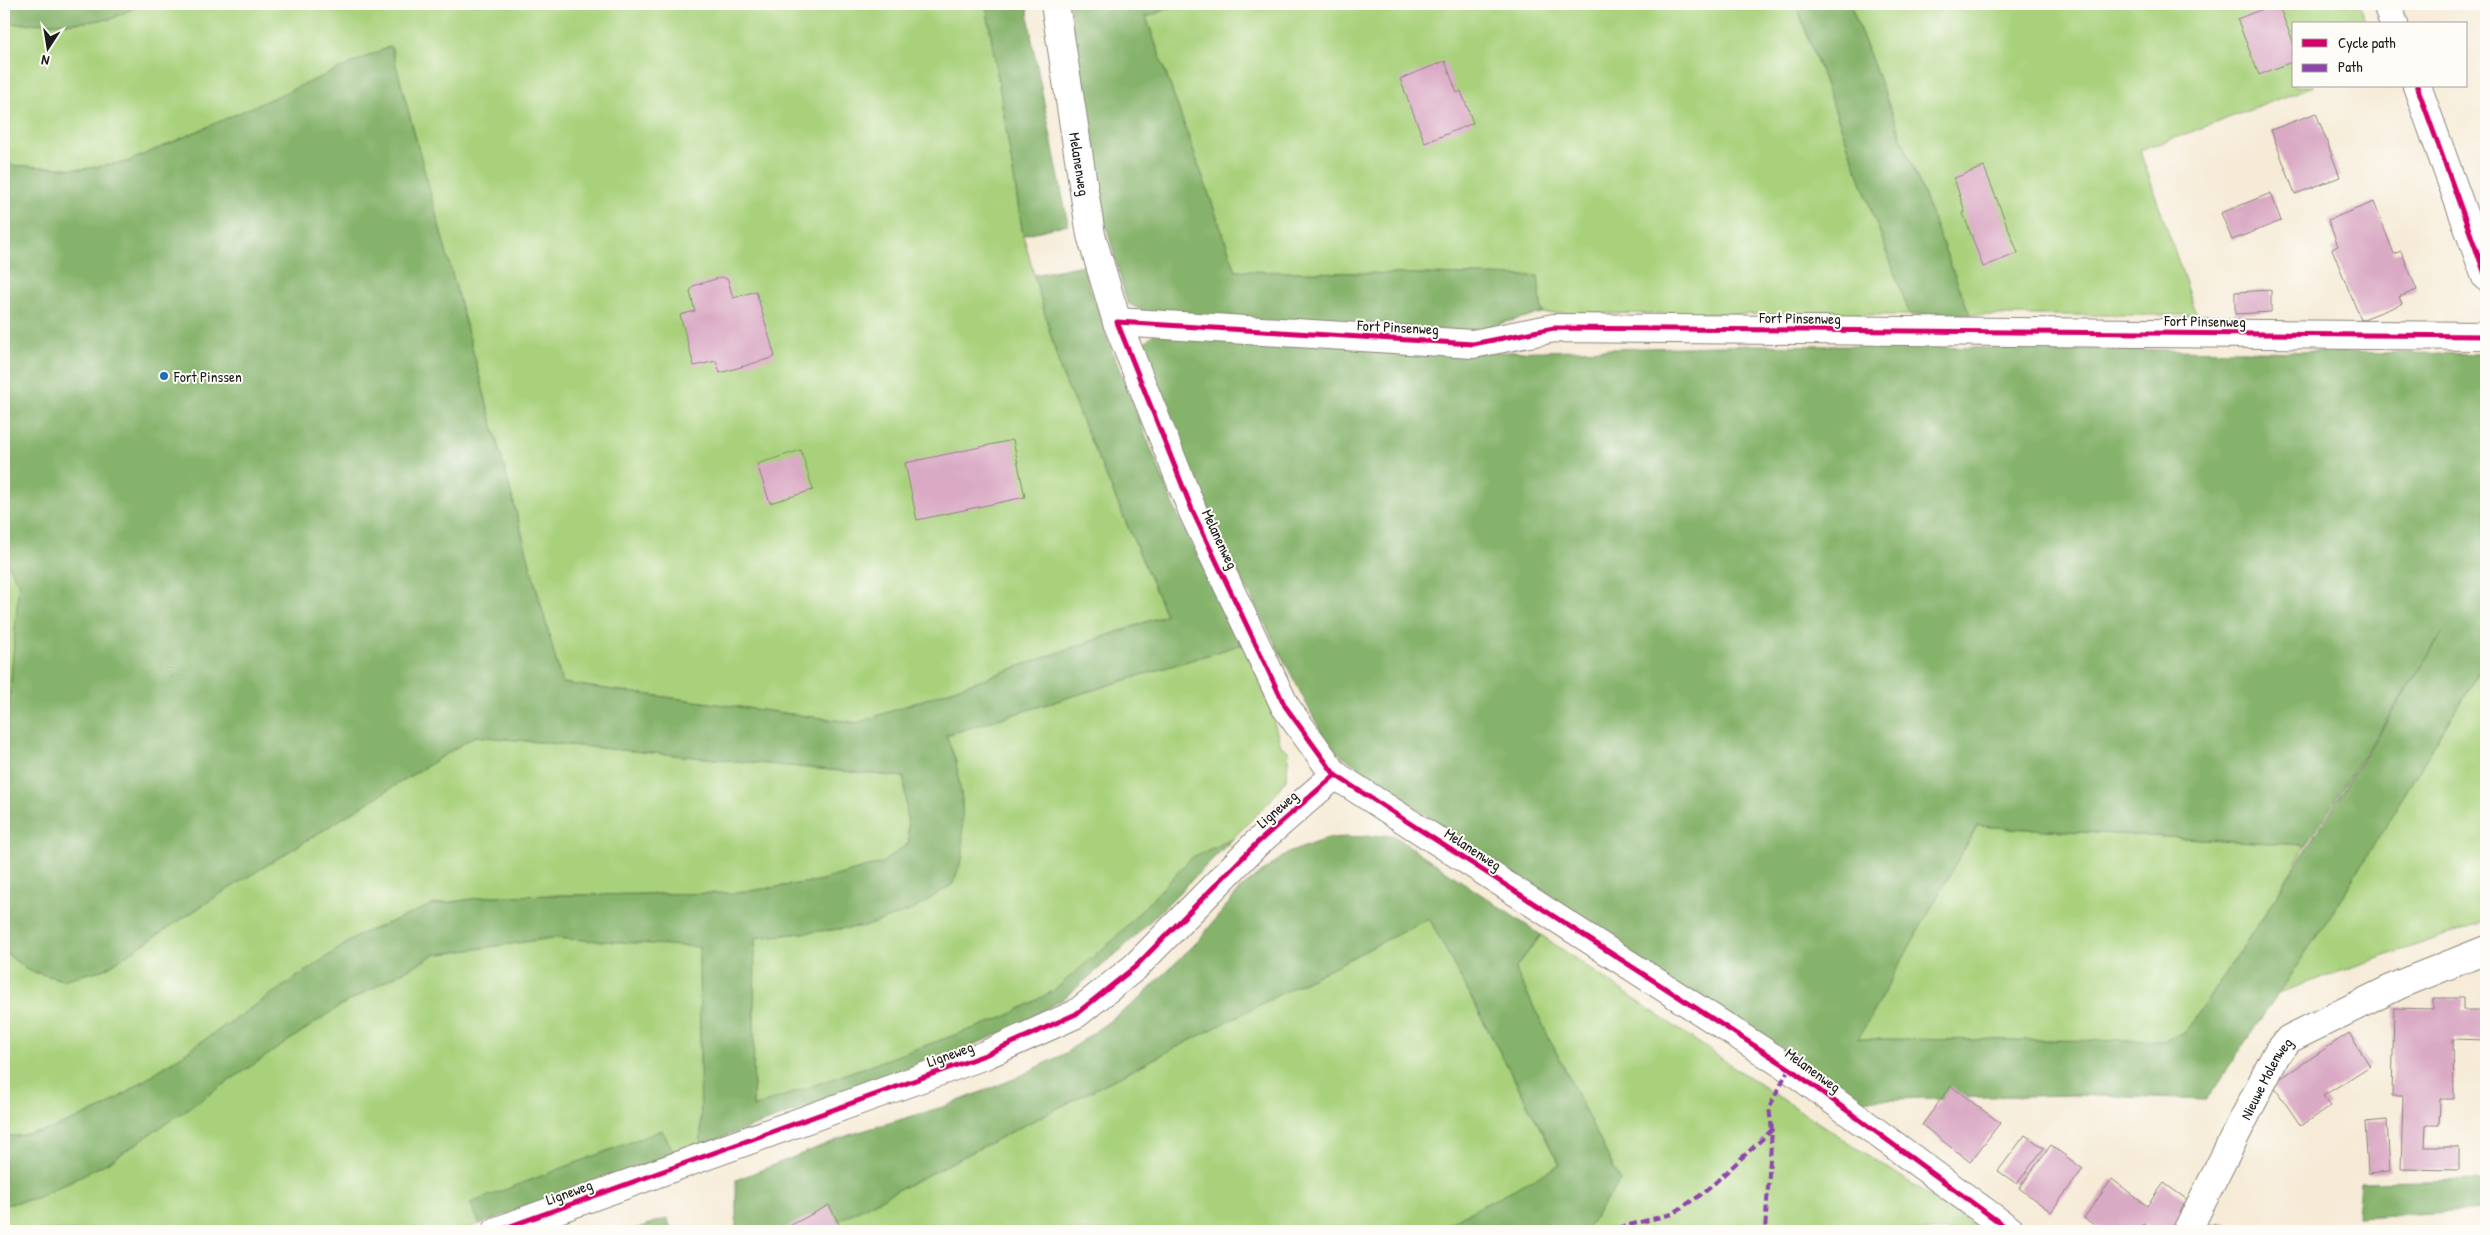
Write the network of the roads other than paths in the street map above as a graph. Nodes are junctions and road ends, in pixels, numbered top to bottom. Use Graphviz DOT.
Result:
graph roads {
  1 [pos="1055,4"];
  2 [pos="2387,4"];
  3 [pos="2393,22"];
  4 [pos="2418,88"];
  5 [pos="2486,277"];
  6 [pos="1116,322"];
  7 [pos="2486,336"];
  8 [pos="1335,774"];
  9 [pos="2486,950"];
  10 [pos="496,1231"];
  11 [pos="2011,1231"];
  12 [pos="2187,1231"];
  1 -- 6 [label="street, Melanenweg"];
  2 -- 3 [label="street"];
  4 -- 5 [label="street"];
  6 -- 7 [label="street, Fort Pinsenweg"];
  6 -- 8 [label="street, Melanenweg"];
  8 -- 10 [label="street, Ligneweg"];
  8 -- 11 [label="street, Melanenweg"];
  9 -- 12 [label="street, Nieuwe Molenweg"];
}
